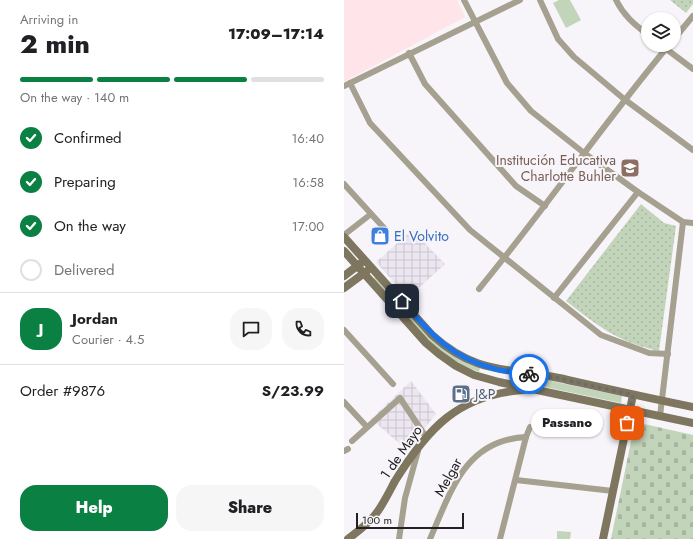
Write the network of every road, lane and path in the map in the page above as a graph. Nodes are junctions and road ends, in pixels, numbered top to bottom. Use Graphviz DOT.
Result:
graph roads {
  1 [pos="464,0"];
  2 [pos="520,0"];
  3 [pos="540,0"];
  4 [pos="616,0"];
  5 [pos="693,16"];
  6 [pos="475,22"];
  7 [pos="641,29"];
  8 [pos="681,31"];
  9 [pos="660,52"];
  10 [pos="672,52"];
  11 [pos="409,53"];
  12 [pos="693,69"];
  13 [pos="347,85"];
  14 [pos="624,99"];
  15 [pos="693,150"];
  16 [pos="584,153"];
  17 [pos="344,184"];
  18 [pos="638,192"];
  19 [pos="545,206"];
  20 [pos="371,214"];
  21 [pos="683,222"];
  22 [pos="693,223"];
  23 [pos="384,228"];
  24 [pos="344,236"];
  25 [pos="344,251"];
  26 [pos="504,258"];
  27 [pos="365,260"];
  28 [pos="357,266"];
  29 [pos="372,267"];
  30 [pos="363,273"];
  31 [pos="344,276"];
  32 [pos="344,288"];
  33 [pos="479,289"];
  34 [pos="554,298"];
  35 [pos="344,330"];
  36 [pos="668,354"];
  37 [pos="517,372"];
  38 [pos="483,378"];
  39 [pos="499,382"];
  40 [pos="393,384"];
  41 [pos="532,390"];
  42 [pos="488,395"];
  43 [pos="633,395"];
  44 [pos="662,401"];
  45 [pos="344,402"];
  46 [pos="693,407"];
  47 [pos="630,410"];
  48 [pos="660,416"];
  49 [pos="693,423"];
  50 [pos="367,427"];
  51 [pos="530,428"];
  52 [pos="426,437"];
  53 [pos="526,437"];
  54 [pos="352,441"];
  55 [pos="419,448"];
  56 [pos="516,480"];
  57 [pos="613,491"];
  58 [pos="348,539"];
  59 [pos="399,539"];
  60 [pos="430,539"];
  61 [pos="500,539"];
  62 [pos="603,539"];
  1 -- 6 [label="street"];
  2 -- 6 [label="street"];
  3 -- 14 [label="street"];
  4 -- 7 [label="street"];
  5 -- 8 [label="street"];
  6 -- 11 [label="street"];
  6 -- 16 [label="street"];
  9 -- 14 [label="street"];
  10 -- 12 [label="street"];
  11 -- 13 [label="street"];
  11 -- 19 [label="street"];
  13 -- 26 [label="street"];
  14 -- 15 [label="street"];
  14 -- 16 [label="street"];
  16 -- 18 [label="street"];
  16 -- 19 [label="street"];
  17 -- 20 [label="street"];
  18 -- 21 [label="street"];
  18 -- 34 [label="street"];
  19 -- 26 [label="street"];
  20 -- 23 [label="street"];
  20 -- 24 [label="street"];
  21 -- 22 [label="street"];
  21 -- 36 [label="street"];
  24 -- 27 [label="main road"];
  25 -- 28 [label="main road"];
  26 -- 33 [label="street"];
  26 -- 34 [label="street"];
  27 -- 28 [label="main road"];
  27 -- 29 [label="main road"];
  28 -- 30 [label="main road"];
  28 -- 31 [label="main road"];
  29 -- 30 [label="main road"];
  29 -- 37 [label="main road"];
  30 -- 32 [label="main road"];
  30 -- 38 [label="main road"];
  34 -- 36 [label="street"];
  35 -- 40 [label="street"];
  36 -- 44 [label="street"];
  37 -- 39 [label="main road, 1 de Mayo"];
  37 -- 43 [label="main road"];
  38 -- 39 [label="main road"];
  38 -- 42 [label="main road"];
  39 -- 41 [label="main road"];
  39 -- 42 [label="main road, 1 de Mayo"];
  41 -- 42 [label="main road, 1 de Mayo"];
  41 -- 47 [label="main road"];
  42 -- 52 [label="main road, 1 de Mayo"];
  43 -- 44 [label="main road"];
  43 -- 47 [label="main road"];
  44 -- 46 [label="main road"];
  44 -- 48 [label="street"];
  45 -- 50 [label="street"];
  47 -- 48 [label="main road"];
  47 -- 57 [label="main road"];
  48 -- 49 [label="main road"];
  50 -- 52 [label="street"];
  50 -- 54 [label="street"];
  51 -- 53 [label="street"];
  52 -- 55 [label="main road, 1 de Mayo"];
  53 -- 56 [label="street"];
  53 -- 60 [label="street, Melgar"];
  55 -- 58 [label="main road, 1 de Mayo"];
  55 -- 59 [label="street"];
  56 -- 57 [label="street"];
  56 -- 61 [label="street"];
  57 -- 62 [label="main road"];
}
